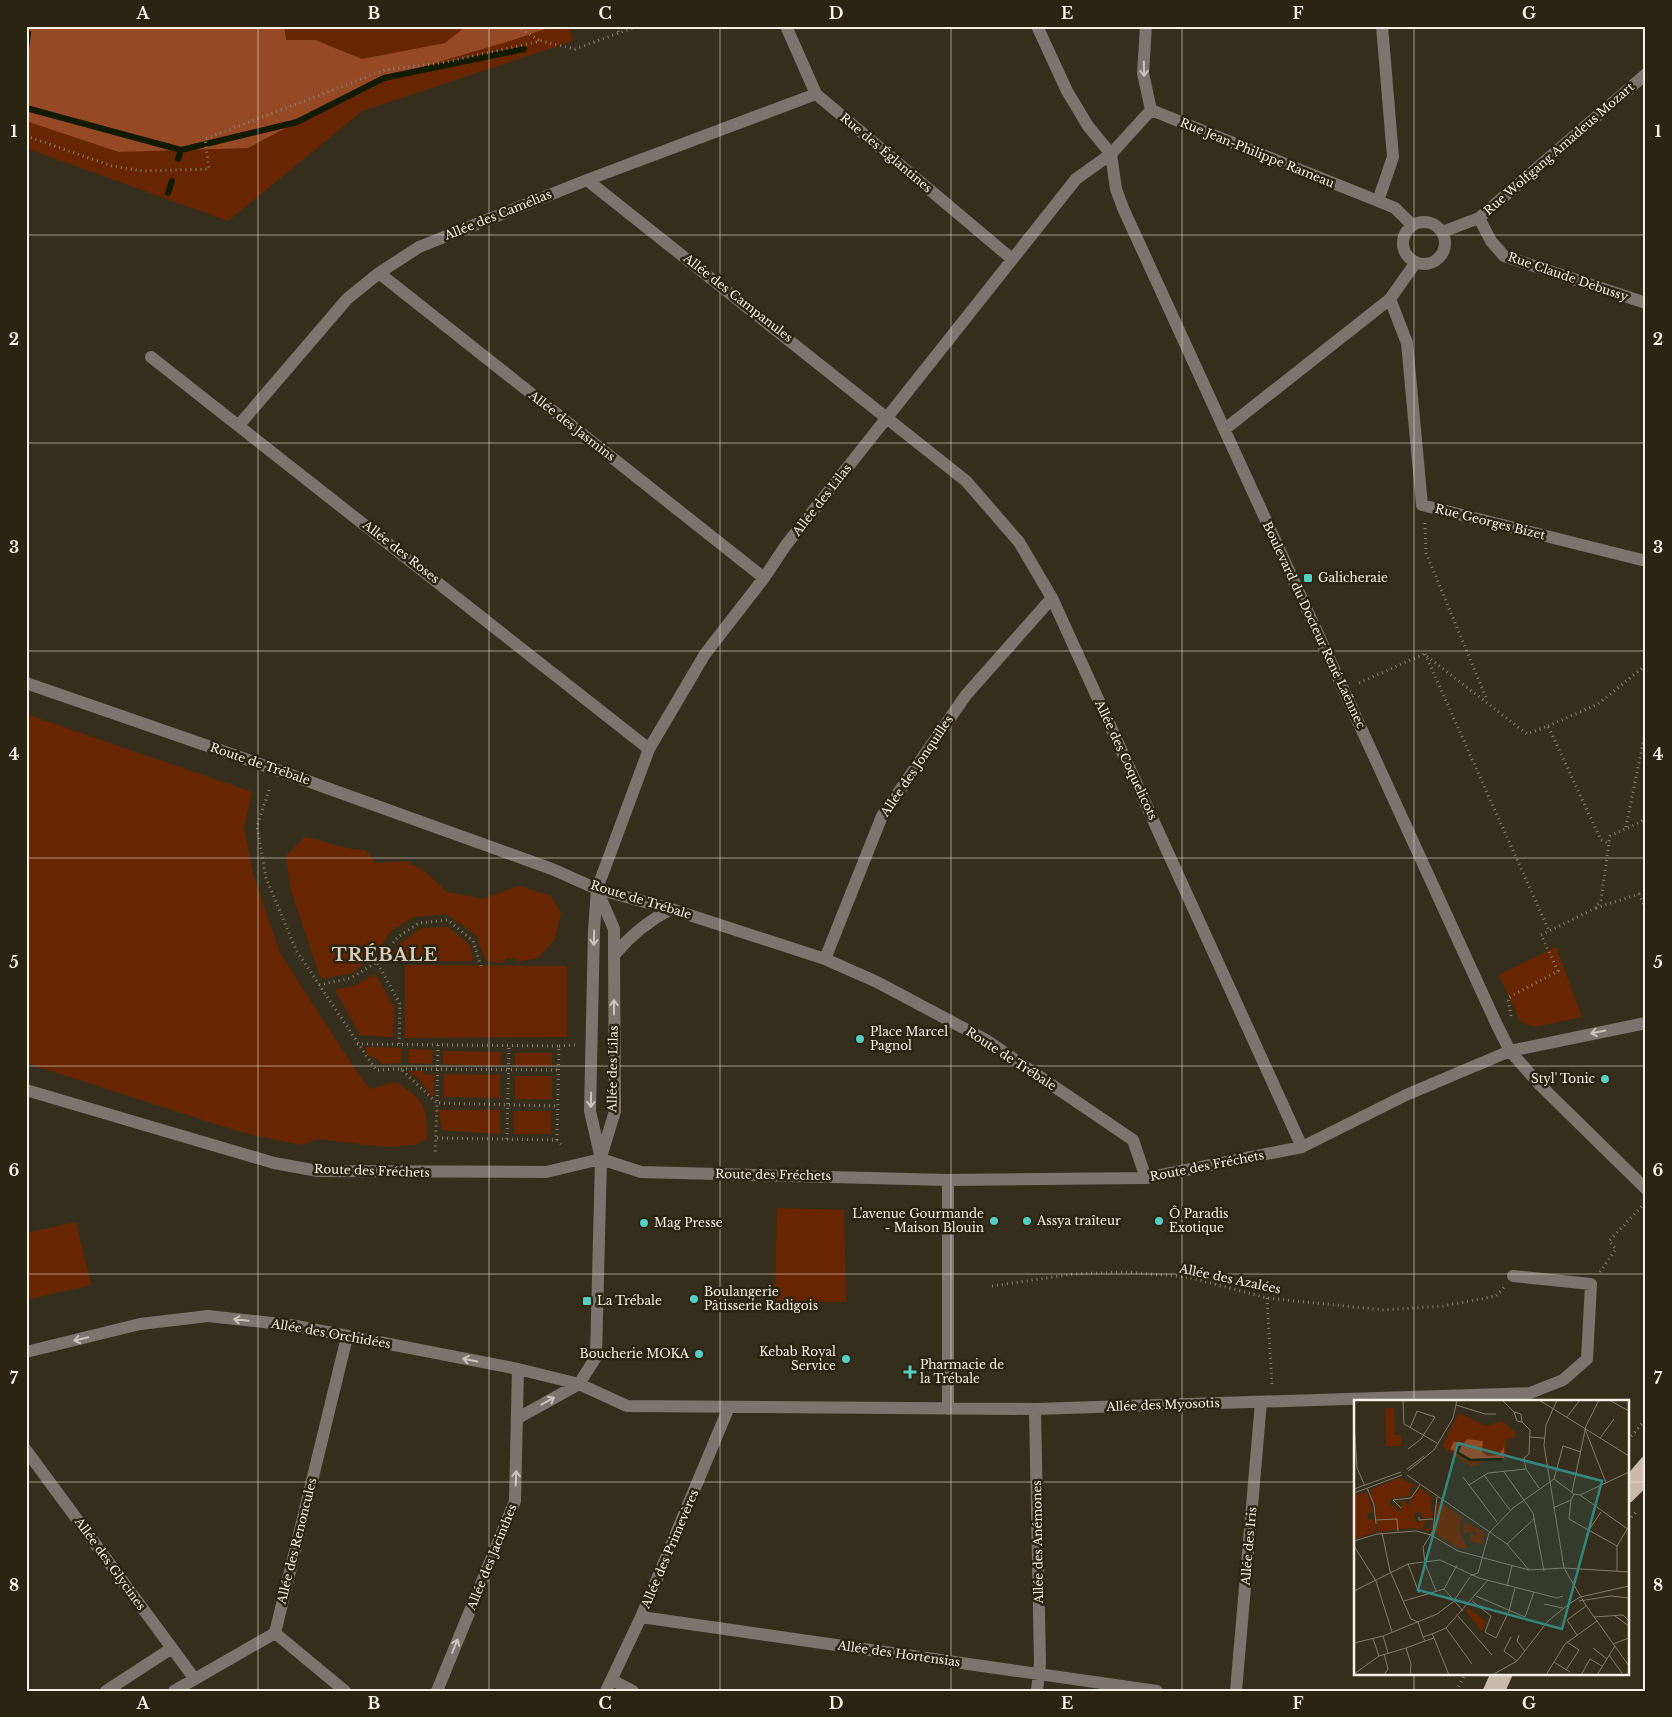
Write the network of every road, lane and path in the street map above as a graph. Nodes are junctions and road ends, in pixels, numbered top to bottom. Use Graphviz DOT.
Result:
graph roads {
  1 [pos="517,26"];
  2 [pos="617,26"];
  3 [pos="638,26"];
  4 [pos="786,26"];
  5 [pos="1037,26"];
  6 [pos="1146,26"];
  7 [pos="1382,26"];
  8 [pos="619,34"];
  9 [pos="541,41"];
  10 [pos="1646,74"];
  11 [pos="816,94"];
  12 [pos="1151,110"];
  13 [pos="26,136"];
  14 [pos="1111,154"];
  15 [pos="587,180"];
  16 [pos="1378,201"];
  17 [pos="1479,218"];
  18 [pos="1412,225"];
  19 [pos="1442,232"];
  20 [pos="1012,259"];
  21 [pos="1416,262"];
  22 [pos="379,273"];
  23 [pos="1390,299"];
  24 [pos="1646,303"];
  25 [pos="151,357"];
  26 [pos="888,417"];
  27 [pos="239,425"];
  28 [pos="1225,429"];
  29 [pos="1426,523"];
  30 [pos="1646,561"];
  31 [pos="764,578"];
  32 [pos="1052,598"];
  33 [pos="1424,654"];
  34 [pos="1646,665"];
  35 [pos="26,683"];
  36 [pos="1358,684"];
  37 [pos="1487,701"];
  38 [pos="1548,726"];
  39 [pos="1646,728"];
  40 [pos="649,749"];
  41 [pos="270,790"];
  42 [pos="1646,818"];
  43 [pos="1626,827"];
  44 [pos="1609,843"];
  45 [pos="597,889"];
  46 [pos="1596,908"];
  47 [pos="671,909"];
  48 [pos="1646,909"];
  49 [pos="1549,931"];
  50 [pos="614,955"];
  51 [pos="825,960"];
  52 [pos="377,962"];
  53 [pos="480,966"];
  54 [pos="319,986"];
  55 [pos="1511,1017"];
  56 [pos="1646,1023"];
  57 [pos="356,1044"];
  58 [pos="399,1044"];
  59 [pos="438,1044"];
  60 [pos="509,1045"];
  61 [pos="576,1045"];
  62 [pos="559,1046"];
  63 [pos="1510,1051"];
  64 [pos="401,1069"];
  65 [pos="438,1069"];
  66 [pos="508,1070"];
  67 [pos="558,1070"];
  68 [pos="26,1090"];
  69 [pos="437,1103"];
  70 [pos="508,1105"];
  71 [pos="558,1106"];
  72 [pos="436,1138"];
  73 [pos="507,1139"];
  74 [pos="557,1140"];
  75 [pos="561,1144"];
  76 [pos="1302,1146"];
  77 [pos="600,1159"];
  78 [pos="435,1173"];
  79 [pos="1146,1178"];
  80 [pos="948,1180"];
  81 [pos="1646,1189"];
  82 [pos="1646,1202"];
  83 [pos="1513,1276"];
  84 [pos="1591,1284"];
  85 [pos="992,1286"];
  86 [pos="1268,1298"];
  87 [pos="347,1337"];
  88 [pos="26,1352"];
  89 [pos="518,1369"];
  90 [pos="579,1384"];
  91 [pos="1267,1402"];
  92 [pos="729,1407"];
  93 [pos="1035,1408"];
  94 [pos="948,1409"];
  95 [pos="518,1418"];
  96 [pos="1646,1419"];
  97 [pos="1630,1438"];
  98 [pos="26,1450"];
  99 [pos="1646,1462"];
  100 [pos="1646,1479"];
  101 [pos="1630,1481"];
  102 [pos="1630,1495"];
  103 [pos="642,1617"];
  104 [pos="275,1633"];
  105 [pos="172,1648"];
  106 [pos="1465,1674"];
  107 [pos="1497,1674"];
  108 [pos="1507,1674"];
  109 [pos="1040,1675"];
  110 [pos="194,1678"];
  111 [pos="609,1685"];
  112 [pos="106,1691"];
  113 [pos="174,1691"];
  114 [pos="345,1691"];
  115 [pos="437,1691"];
  116 [pos="633,1691"];
  117 [pos="1036,1691"];
  118 [pos="1156,1691"];
  119 [pos="1236,1691"];
  120 [pos="1456,1691"];
  121 [pos="1489,1691"];
  122 [pos="1499,1691"];
  1 -- 9 [label="path"];
  2 -- 8 [label="path"];
  3 -- 8 [label="path"];
  4 -- 11 [label="street, Rue des Églantines"];
  5 -- 14 [label="street"];
  6 -- 12 [label="street, one-way"];
  7 -- 16 [label="street"];
  8 -- 9 [label="path"];
  9 -- 13 [label="path"];
  10 -- 17 [label="street, Rue Wolfgang Amadeus Mozart"];
  11 -- 15 [label="street, Allée des Camélias"];
  11 -- 20 [label="street, Rue des Églantines"];
  12 -- 14 [label="street"];
  12 -- 16 [label="street, Rue Jean-Philippe Rameau"];
  14 -- 20 [label="street, Allée des Lilas"];
  14 -- 28 [label="street, Boulevard du Docteur René Laënnec"];
  15 -- 22 [label="street, Allée des Camélias"];
  15 -- 26 [label="street, Allée des Campanules"];
  16 -- 18 [label="street, Rue Jean-Philippe Rameau"];
  17 -- 19 [label="street, Rue Wolfgang Amadeus Mozart"];
  17 -- 24 [label="street, Rue Claude Debussy"];
  18 -- 19 [label="street"];
  18 -- 21 [label="street"];
  19 -- 21 [label="street"];
  20 -- 26 [label="street, Allée des Lilas"];
  21 -- 23 [label="street"];
  22 -- 27 [label="street, Allée des Camélias"];
  22 -- 31 [label="street, Allée des Jasmins"];
  23 -- 28 [label="street"];
  23 -- 30 [label="street, Rue Georges Bizet"];
  25 -- 27 [label="street, Allée des Roses"];
  26 -- 31 [label="street, Allée des Lilas"];
  26 -- 32 [label="street, Allée des Coquelicots"];
  27 -- 40 [label="street, Allée des Roses"];
  28 -- 63 [label="street, Boulevard du Docteur René Laënnec"];
  29 -- 37 [label="path"];
  31 -- 40 [label="street, Allée des Lilas"];
  32 -- 51 [label="street, Allée des Jonquilles"];
  32 -- 76 [label="street, Allée des Coquelicots"];
  33 -- 36 [label="path"];
  33 -- 37 [label="path"];
  33 -- 49 [label="path"];
  34 -- 38 [label="path"];
  35 -- 45 [label="street, Route de Trébale"];
  37 -- 38 [label="path"];
  38 -- 44 [label="path"];
  39 -- 43 [label="path"];
  40 -- 45 [label="street, Allée des Lilas"];
  41 -- 54 [label="path"];
  42 -- 43 [label="path"];
  43 -- 44 [label="path"];
  44 -- 46 [label="path"];
  45 -- 47 [label="street, Route de Trébale"];
  45 -- 50 [label="street, Allée des Lilas"];
  45 -- 77 [label="street, Allée des Lilas, one-way"];
  46 -- 48 [label="path"];
  46 -- 49 [label="path"];
  47 -- 50 [label="street"];
  47 -- 51 [label="street, Route de Trébale"];
  49 -- 55 [label="path"];
  77 -- 50 [label="street, Allée des Lilas, one-way"];
  51 -- 79 [label="street, Route de Trébale"];
  52 -- 53 [label="path"];
  52 -- 54 [label="path"];
  52 -- 58 [label="path"];
  54 -- 57 [label="path"];
  56 -- 63 [label="street, Route des Fréchets, one-way"];
  57 -- 58 [label="path"];
  57 -- 64 [label="path"];
  58 -- 59 [label="path"];
  59 -- 60 [label="path"];
  59 -- 65 [label="path"];
  60 -- 62 [label="path"];
  60 -- 66 [label="path"];
  61 -- 62 [label="path"];
  62 -- 67 [label="path"];
  63 -- 76 [label="street, Route des Fréchets"];
  63 -- 81 [label="street, Boulevard du Docteur René Laënnec"];
  64 -- 65 [label="path"];
  64 -- 69 [label="path"];
  65 -- 66 [label="path"];
  65 -- 69 [label="path"];
  66 -- 67 [label="path"];
  66 -- 70 [label="path"];
  67 -- 71 [label="path"];
  68 -- 78 [label="street, Route des Fréchets"];
  69 -- 70 [label="path"];
  69 -- 72 [label="path"];
  70 -- 71 [label="path"];
  70 -- 73 [label="path"];
  71 -- 74 [label="path"];
  72 -- 73 [label="path"];
  72 -- 78 [label="path"];
  73 -- 74 [label="path"];
  74 -- 75 [label="path"];
  76 -- 79 [label="street, Route des Fréchets"];
  77 -- 78 [label="street, Route des Fréchets"];
  77 -- 80 [label="street, Route des Fréchets"];
  77 -- 90 [label="street"];
  79 -- 80 [label="street, Route des Fréchets"];
  80 -- 94 [label="street"];
  82 -- 84 [label="path"];
  83 -- 84 [label="street"];
  83 -- 86 [label="path, Allée des Azalées"];
  84 -- 91 [label="street, Allée des Myosotis"];
  85 -- 86 [label="path, Allée des Azalées"];
  86 -- 91 [label="path"];
  87 -- 88 [label="street, Allée des Orchidées, one-way"];
  89 -- 87 [label="street, Allée des Orchidées, one-way"];
  87 -- 104 [label="street, Allée des Renoncules"];
  89 -- 90 [label="street, Allée des Orchidées"];
  89 -- 95 [label="street, Allée des Jacinthes"];
  90 -- 92 [label="street"];
  95 -- 90 [label="street, one-way"];
  91 -- 93 [label="street, Allée des Myosotis"];
  91 -- 119 [label="street, Allée des Iris"];
  92 -- 94 [label="street, Allée des Myosotis"];
  92 -- 103 [label="street, Allée des Primevères"];
  93 -- 94 [label="street, Allée des Myosotis"];
  93 -- 109 [label="street, Allée des Anémones"];
  115 -- 95 [label="street, Allée des Jacinthes, one-way"];
  96 -- 97 [label="path"];
  98 -- 105 [label="street, Allée des Glycines"];
  99 -- 101 [label="main road"];
  100 -- 102 [label="main road"];
  103 -- 109 [label="street, Allée des Hortensias"];
  103 -- 111 [label="street, Allée des Primevères"];
  104 -- 110 [label="street"];
  104 -- 114 [label="street"];
  105 -- 110 [label="street, Allée des Glycines"];
  105 -- 112 [label="street"];
  106 -- 120 [label="path"];
  107 -- 121 [label="main road"];
  108 -- 122 [label="main road"];
  109 -- 117 [label="street, Allée des Anémones"];
  109 -- 118 [label="street, Allée des Hortensias"];
  110 -- 113 [label="street"];
  111 -- 116 [label="street"];
}
